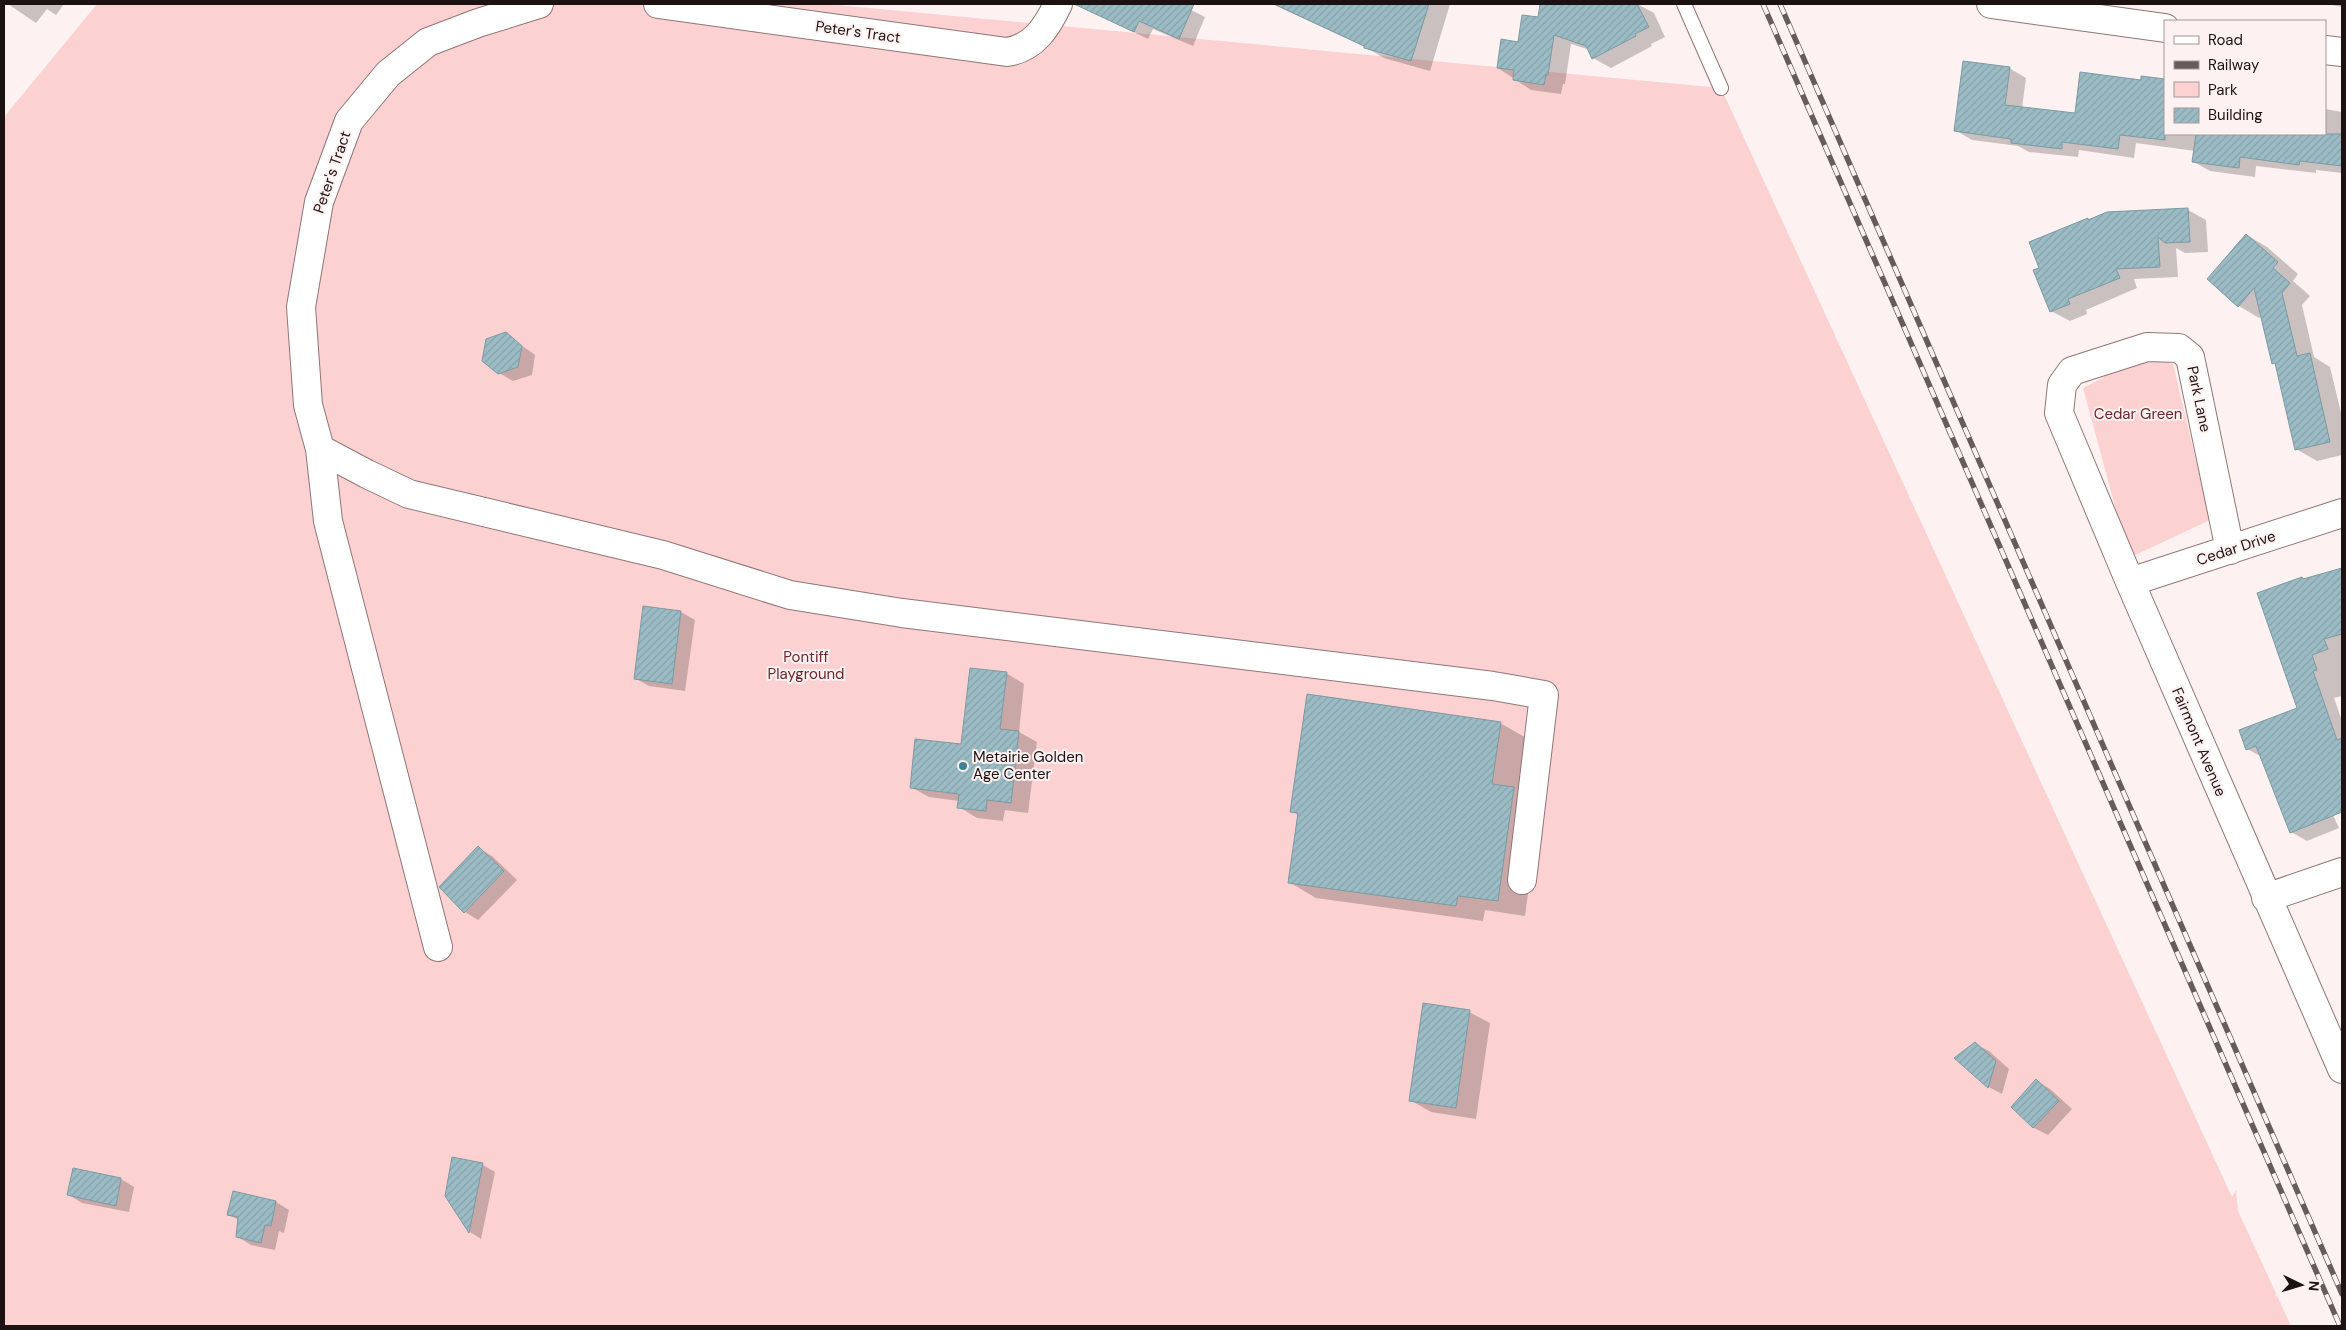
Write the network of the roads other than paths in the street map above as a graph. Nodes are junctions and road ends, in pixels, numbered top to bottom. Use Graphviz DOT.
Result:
graph roads {
  1 [pos="539,4"];
  2 [pos="658,4"];
  3 [pos="1684,4"];
  4 [pos="1992,4"];
  5 [pos="1053,14"];
  6 [pos="2164,28"];
  7 [pos="2326,50"];
  8 [pos="2342,52"];
  9 [pos="1721,88"];
  10 [pos="2059,413"];
  11 [pos="320,449"];
  12 [pos="2342,514"];
  13 [pos="2230,550"];
  14 [pos="2130,582"];
  15 [pos="2342,872"];
  16 [pos="1522,880"];
  17 [pos="2266,898"];
  18 [pos="438,947"];
  19 [pos="2342,1069"];
  1 -- 11 [label="street, Peter's Tract"];
  2 -- 5 [label="street, Peter's Tract"];
  3 -- 9 [label="lane"];
  4 -- 6 [label="street"];
  7 -- 8 [label="street"];
  10 -- 13 [label="street, Park Lane"];
  10 -- 14 [label="street, Fairmont Avenue"];
  11 -- 16 [label="street"];
  11 -- 18 [label="street, Peter's Tract"];
  12 -- 13 [label="street, Cedar Drive"];
  13 -- 14 [label="street, Cedar Drive"];
  14 -- 17 [label="street, Fairmont Avenue"];
  15 -- 17 [label="street"];
  17 -- 19 [label="street, Fairmont Avenue"];
}
